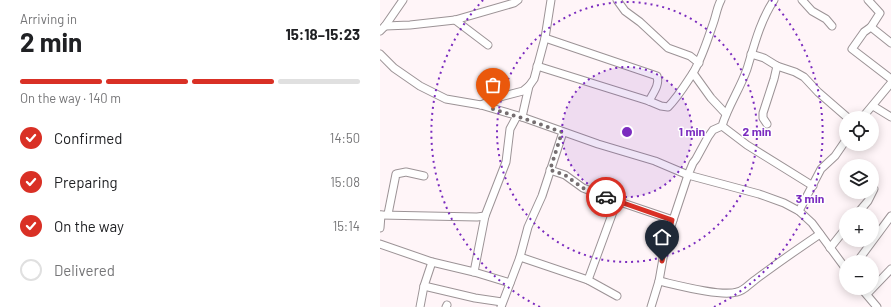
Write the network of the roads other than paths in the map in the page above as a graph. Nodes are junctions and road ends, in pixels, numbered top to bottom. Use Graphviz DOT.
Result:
graph roads {
  1 [pos="403,0"];
  2 [pos="518,0"];
  3 [pos="551,0"];
  4 [pos="617,0"];
  5 [pos="722,0"];
  6 [pos="774,0"];
  7 [pos="802,0"];
  8 [pos="868,0"];
  9 [pos="455,20"];
  10 [pos="832,26"];
  11 [pos="871,27"];
  12 [pos="383,28"];
  13 [pos="545,38"];
  14 [pos="891,43"];
  15 [pos="488,45"];
  16 [pos="704,50"];
  17 [pos="380,54"];
  18 [pos="751,54"];
  19 [pos="690,56"];
  20 [pos="699,62"];
  21 [pos="537,66"];
  22 [pos="777,66"];
  23 [pos="693,74"];
  24 [pos="891,79"];
  25 [pos="891,83"];
  26 [pos="529,86"];
  27 [pos="649,100"];
  28 [pos="481,105"];
  29 [pos="873,106"];
  30 [pos="840,111"];
  31 [pos="868,111"];
  32 [pos="726,114"];
  33 [pos="519,117"];
  34 [pos="891,117"];
  35 [pos="767,124"];
  36 [pos="722,126"];
  37 [pos="562,132"];
  38 [pos="839,149"];
  39 [pos="550,170"];
  40 [pos="688,175"];
  41 [pos="424,176"];
  42 [pos="813,186"];
  43 [pos="869,199"];
  44 [pos="617,201"];
  45 [pos="862,207"];
  46 [pos="799,211"];
  47 [pos="383,215"];
  48 [pos="485,216"];
  49 [pos="891,216"];
  50 [pos="672,220"];
  51 [pos="380,228"];
  52 [pos="820,234"];
  53 [pos="839,237"];
  54 [pos="380,244"];
  55 [pos="830,248"];
  56 [pos="862,255"];
  57 [pos="520,257"];
  58 [pos="839,260"];
  59 [pos="432,262"];
  60 [pos="891,269"];
  61 [pos="474,272"];
  62 [pos="588,280"];
  63 [pos="659,281"];
  64 [pos="879,282"];
  65 [pos="510,283"];
  66 [pos="424,286"];
  67 [pos="868,295"];
  68 [pos="617,296"];
  69 [pos="501,305"];
  70 [pos="420,307"];
  71 [pos="651,307"];
  72 [pos="877,307"];
  1 -- 12 [label="street"];
  2 -- 9 [label="street"];
  3 -- 13 [label="street"];
  4 -- 19 [label="street"];
  5 -- 16 [label="street"];
  6 -- 18 [label="street"];
  7 -- 10 [label="street"];
  8 -- 11 [label="street"];
  9 -- 12 [label="street"];
  9 -- 15 [label="street"];
  11 -- 14 [label="street"];
  11 -- 24 [label="street"];
  13 -- 21 [label="street"];
  13 -- 27 [label="street"];
  16 -- 19 [label="street"];
  16 -- 20 [label="street"];
  17 -- 28 [label="street"];
  18 -- 22 [label="street"];
  18 -- 32 [label="street"];
  19 -- 20 [label="street"];
  20 -- 23 [label="street"];
  21 -- 26 [label="street"];
  21 -- 27 [label="street"];
  22 -- 30 [label="street"];
  22 -- 35 [label="street"];
  23 -- 27 [label="street"];
  23 -- 32 [label="street"];
  25 -- 29 [label="street"];
  26 -- 28 [label="street"];
  26 -- 33 [label="street"];
  28 -- 33 [label="street"];
  29 -- 31 [label="street"];
  29 -- 34 [label="street"];
  32 -- 36 [label="street"];
  33 -- 37 [label="street"];
  33 -- 48 [label="street"];
  36 -- 40 [label="street"];
  36 -- 42 [label="street"];
  37 -- 39 [label="street"];
  37 -- 40 [label="street"];
  38 -- 42 [label="street"];
  39 -- 44 [label="street"];
  39 -- 57 [label="street"];
  40 -- 46 [label="street"];
  40 -- 50 [label="street"];
  41 -- 47 [label="street"];
  42 -- 46 [label="street"];
  43 -- 45 [label="street"];
  44 -- 50 [label="street"];
  44 -- 62 [label="street"];
  46 -- 52 [label="street"];
  47 -- 48 [label="street"];
  47 -- 51 [label="street"];
  48 -- 61 [label="street"];
  49 -- 56 [label="street"];
  50 -- 63 [label="street"];
  52 -- 55 [label="street"];
  52 -- 63 [label="street"];
  53 -- 55 [label="street"];
  54 -- 59 [label="street"];
  55 -- 58 [label="street"];
  57 -- 62 [label="street"];
  57 -- 65 [label="street"];
  59 -- 61 [label="street"];
  59 -- 66 [label="street"];
  60 -- 64 [label="street"];
  61 -- 65 [label="street"];
  62 -- 68 [label="street"];
  63 -- 71 [label="street"];
  65 -- 69 [label="street"];
  66 -- 69 [label="street"];
  66 -- 70 [label="street"];
  67 -- 72 [label="street"];
}
